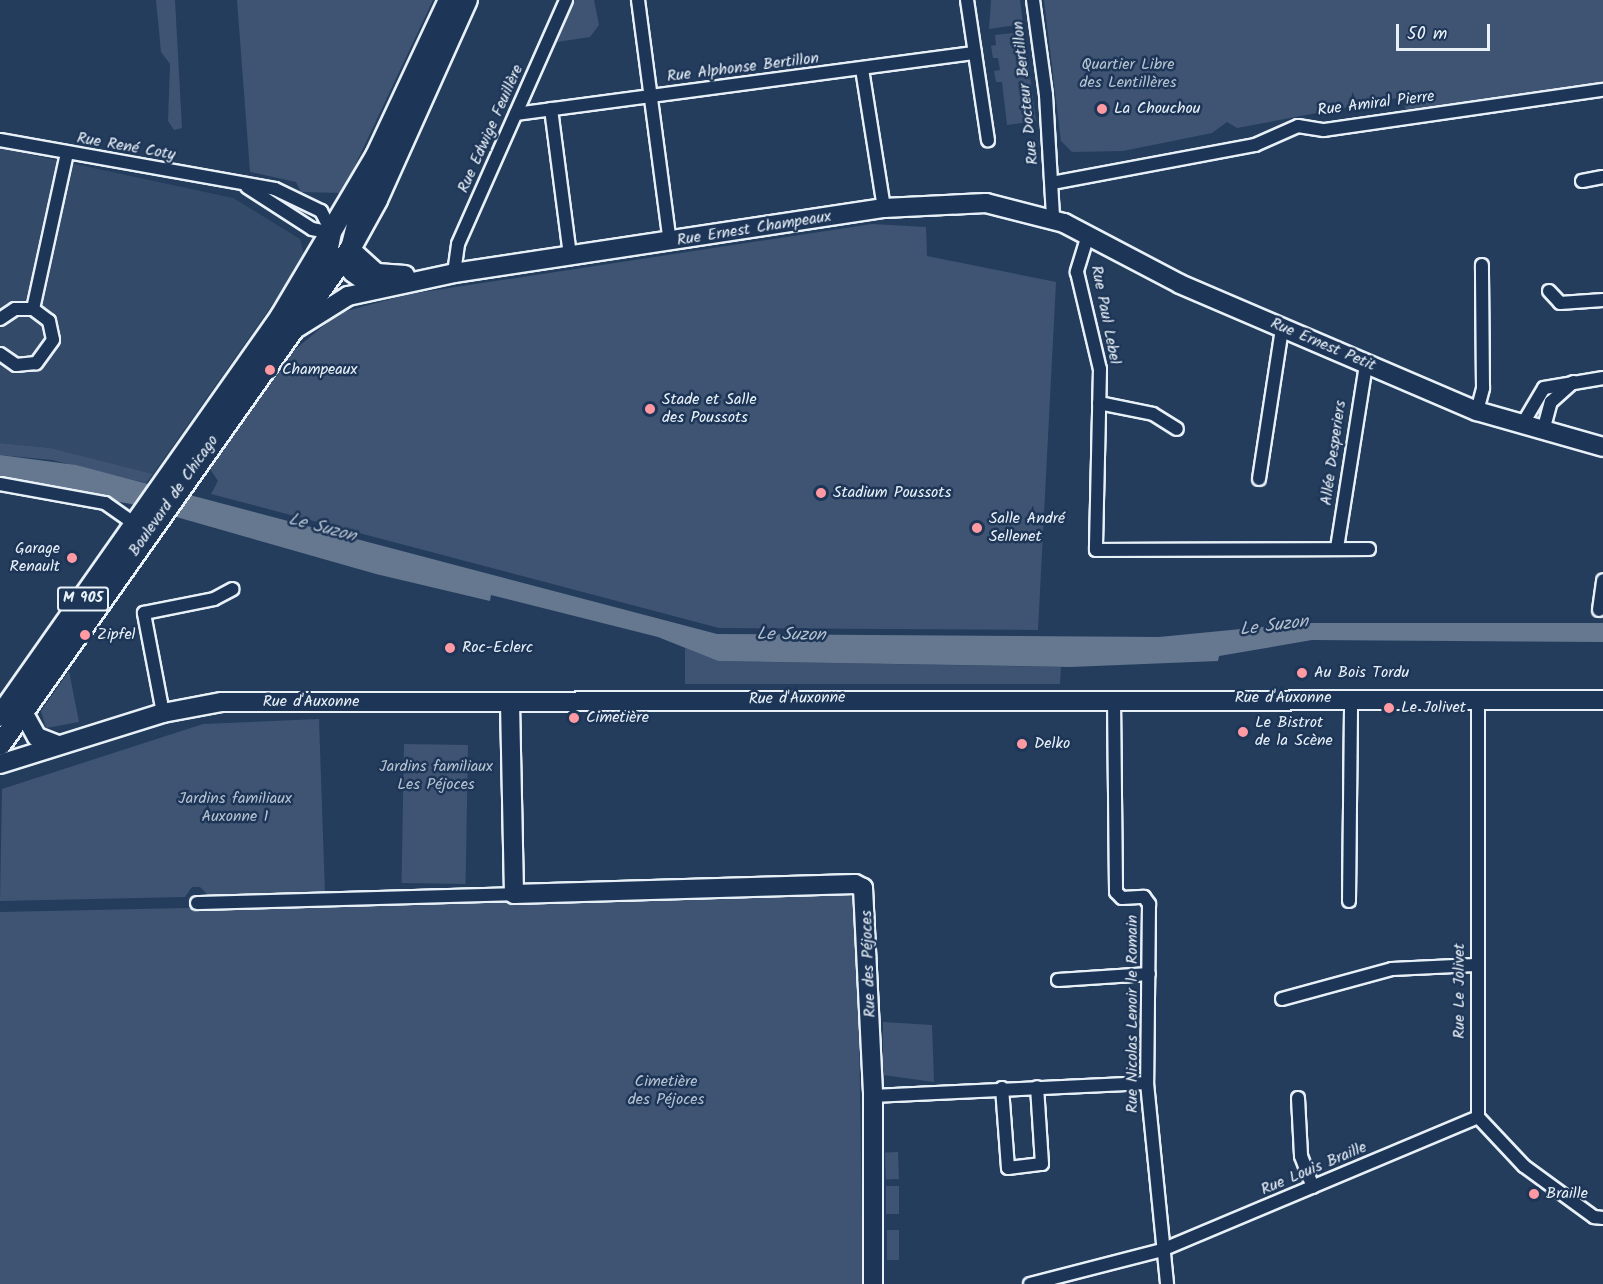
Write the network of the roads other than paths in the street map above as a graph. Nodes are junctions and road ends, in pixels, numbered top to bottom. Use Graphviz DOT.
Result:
graph roads {
  1 [pos="449,0"];
  2 [pos="467,0"];
  3 [pos="566,0"];
  4 [pos="638,0"];
  5 [pos="967,0"];
  6 [pos="1033,0"];
  7 [pos="975,53"];
  8 [pos="862,69"];
  9 [pos="1603,90"];
  10 [pos="650,96"];
  11 [pos="551,109"];
  12 [pos="399,111"];
  13 [pos="516,114"];
  14 [pos="0,140"];
  15 [pos="988,140"];
  16 [pos="67,153"];
  17 [pos="1603,177"];
  18 [pos="1582,181"];
  19 [pos="1052,183"];
  20 [pos="246,186"];
  21 [pos="884,208"];
  22 [pos="1053,218"];
  23 [pos="332,233"];
  24 [pos="1088,235"];
  25 [pos="670,242"];
  26 [pos="350,249"];
  27 [pos="570,256"];
  28 [pos="1482,265"];
  29 [pos="454,273"];
  30 [pos="374,288"];
  31 [pos="1549,291"];
  32 [pos="1603,300"];
  33 [pos="33,309"];
  34 [pos="0,319"];
  35 [pos="1282,328"];
  36 [pos="291,333"];
  37 [pos="0,354"];
  38 [pos="1366,364"];
  39 [pos="1603,378"];
  40 [pos="1574,382"];
  41 [pos="1099,403"];
  42 [pos="1477,411"];
  43 [pos="1522,425"];
  44 [pos="1177,429"];
  45 [pos="1542,431"];
  46 [pos="1603,447"];
  47 [pos="1259,478"];
  48 [pos="175,482"];
  49 [pos="0,484"];
  50 [pos="145,520"];
  51 [pos="1337,548"];
  52 [pos="1370,549"];
  53 [pos="1603,580"];
  54 [pos="233,589"];
  55 [pos="1599,610"];
  56 [pos="23,684"];
  57 [pos="1351,698"];
  58 [pos="1114,699"];
  59 [pos="1603,700"];
  60 [pos="1478,702"];
  61 [pos="510,703"];
  62 [pos="23,712"];
  63 [pos="163,713"];
  64 [pos="0,716"];
  65 [pos="0,729"];
  66 [pos="0,745"];
  67 [pos="58,745"];
  68 [pos="0,765"];
  69 [pos="514,894"];
  70 [pos="1349,901"];
  71 [pos="196,903"];
  72 [pos="1476,965"];
  73 [pos="1149,974"];
  74 [pos="1058,980"];
  75 [pos="1282,999"];
  76 [pos="1147,1083"];
  77 [pos="1036,1087"];
  78 [pos="1002,1088"];
  79 [pos="873,1096"];
  80 [pos="1298,1098"];
  81 [pos="1478,1118"];
  82 [pos="1313,1187"];
  83 [pos="1603,1218"];
  84 [pos="1162,1250"];
  85 [pos="1048,1280"];
  86 [pos="873,1284"];
  87 [pos="1030,1284"];
  88 [pos="1167,1284"];
  1 -- 12 [label="main road, Boulevard de Chicago"];
  2 -- 26 [label="main road, Boulevard de Chicago"];
  3 -- 13 [label="street, Rue Edwige Feuillère"];
  4 -- 10 [label="street"];
  5 -- 7 [label="street"];
  6 -- 19 [label="street, Rue Docteur Bertillon"];
  7 -- 8 [label="street, Rue Alphonse Bertillon"];
  7 -- 15 [label="street"];
  8 -- 10 [label="street, Rue Alphonse Bertillon"];
  8 -- 21 [label="street"];
  9 -- 19 [label="street, Rue Amiral Pierre"];
  10 -- 11 [label="street, Rue Alphonse Bertillon"];
  10 -- 25 [label="street"];
  11 -- 13 [label="street, Rue Alphonse Bertillon"];
  11 -- 27 [label="street"];
  12 -- 23 [label="main road, Boulevard de Chicago"];
  12 -- 26 [label="street"];
  13 -- 29 [label="street, Rue Edwige Feuillère"];
  14 -- 16 [label="street, Rue René Coty"];
  16 -- 20 [label="street, Rue René Coty"];
  16 -- 33 [label="street"];
  17 -- 18 [label="street"];
  19 -- 22 [label="street, Rue Docteur Bertillon"];
  20 -- 23 [label="street, Rue René Coty"];
  20 -- 23 [label="street, Rue René Coty"];
  21 -- 22 [label="street, Rue Ernest Champeaux"];
  21 -- 25 [label="street, Rue Ernest Champeaux"];
  22 -- 24 [label="street, Rue Ernest Petit"];
  23 -- 26 [label="main road"];
  23 -- 36 [label="street"];
  23 -- 48 [label="main road, Boulevard de Chicago"];
  24 -- 35 [label="street, Rue Ernest Petit"];
  24 -- 41 [label="street, Rue Paul Lebel"];
  25 -- 27 [label="street, Rue Ernest Champeaux"];
  26 -- 29 [label="street, Rue Ernest Champeaux"];
  26 -- 30 [label="street"];
  26 -- 36 [label="main road, Boulevard de Chicago"];
  27 -- 29 [label="street, Rue Ernest Champeaux"];
  28 -- 42 [label="street"];
  29 -- 30 [label="street, Rue Ernest Champeaux"];
  30 -- 36 [label="street, Rue Ernest Champeaux"];
  31 -- 32 [label="street"];
  33 -- 34 [label="street"];
  33 -- 37 [label="street"];
  35 -- 38 [label="street, Rue Ernest Petit"];
  35 -- 47 [label="street"];
  36 -- 48 [label="main road, Boulevard de Chicago"];
  38 -- 42 [label="street, Rue Ernest Petit"];
  38 -- 51 [label="street, Allée Desperiers"];
  39 -- 40 [label="street"];
  40 -- 43 [label="street"];
  40 -- 45 [label="street"];
  41 -- 44 [label="street"];
  41 -- 51 [label="street, Rue Paul Lebel"];
  42 -- 43 [label="street, Rue Ernest Petit"];
  43 -- 45 [label="street, Rue Ernest Petit"];
  45 -- 46 [label="street, Rue Ernest Petit"];
  48 -- 50 [label="main road, Boulevard de Chicago"];
  49 -- 50 [label="street"];
  50 -- 56 [label="main road, Boulevard de Chicago / M 905"];
  50 -- 62 [label="main road, Boulevard de Chicago"];
  51 -- 52 [label="street"];
  53 -- 55 [label="street"];
  54 -- 63 [label="street"];
  56 -- 64 [label="main road, Boulevard de Chicago / M 905"];
  56 -- 65 [label="main road"];
  57 -- 58 [label="street, Rue d'Auxonne"];
  57 -- 60 [label="street, Rue d'Auxonne"];
  57 -- 70 [label="street"];
  58 -- 61 [label="street, Rue d'Auxonne"];
  58 -- 73 [label="street, Rue Nicolas Lenoir le Romain"];
  59 -- 60 [label="street, Rue d'Auxonne"];
  60 -- 72 [label="street, Rue Le Jolivet"];
  61 -- 63 [label="street, Rue d'Auxonne"];
  61 -- 69 [label="street"];
  62 -- 66 [label="main road, Boulevard de Chicago"];
  62 -- 67 [label="street"];
  63 -- 67 [label="street, Rue d'Auxonne"];
  67 -- 68 [label="street, Rue d'Auxonne"];
  69 -- 71 [label="street"];
  69 -- 79 [label="street, Rue des Péjoces"];
  72 -- 75 [label="street"];
  72 -- 81 [label="street, Rue Le Jolivet"];
  73 -- 74 [label="street"];
  73 -- 76 [label="street, Rue Nicolas Lenoir le Romain"];
  76 -- 77 [label="street"];
  76 -- 84 [label="street, Rue Nicolas Lenoir le Romain"];
  77 -- 78 [label="street"];
  77 -- 78 [label="street"];
  78 -- 79 [label="street"];
  79 -- 86 [label="street, Rue des Péjoces"];
  80 -- 82 [label="street"];
  81 -- 82 [label="street, Rue Louis Braille"];
  81 -- 83 [label="street"];
  82 -- 84 [label="street, Rue Louis Braille"];
  84 -- 85 [label="street, Rue Louis Braille"];
  84 -- 88 [label="street, Rue Nicolas Lenoir le Romain"];
  85 -- 87 [label="street, Rue Louis Braille"];
}
